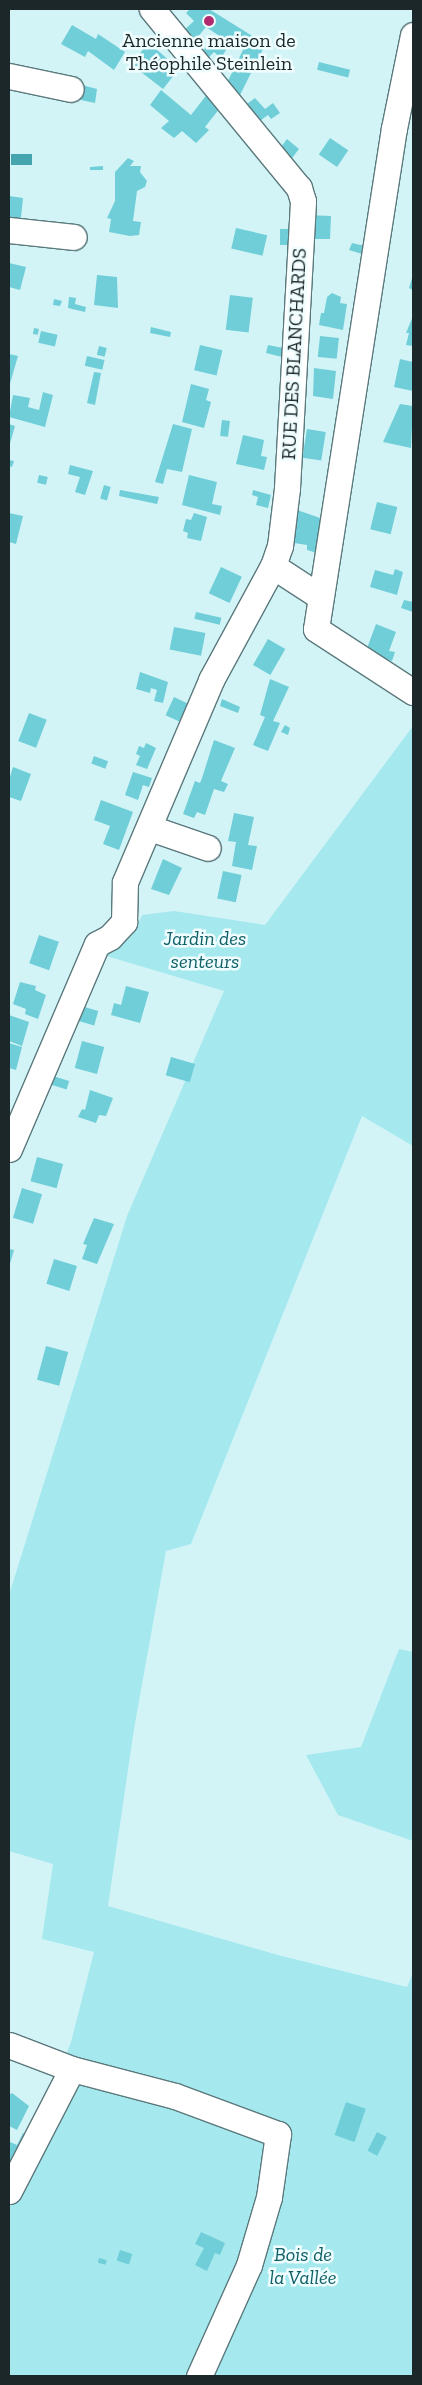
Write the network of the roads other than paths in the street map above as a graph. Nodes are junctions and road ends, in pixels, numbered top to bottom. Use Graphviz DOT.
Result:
graph roads {
  1 [pos="152,9"];
  2 [pos="413,35"];
  3 [pos="9,76"];
  4 [pos="71,89"];
  5 [pos="9,230"];
  6 [pos="74,237"];
  7 [pos="273,566"];
  8 [pos="319,596"];
  9 [pos="413,692"];
  10 [pos="150,828"];
  11 [pos="208,848"];
  12 [pos="9,1149"];
  13 [pos="9,2045"];
  14 [pos="72,2070"];
  15 [pos="9,2191"];
  16 [pos="199,2376"];
  1 -- 7 [label="street, RUE DES BLANCHARDS"];
  2 -- 8 [label="street"];
  3 -- 4 [label="street"];
  5 -- 6 [label="street"];
  7 -- 8 [label="street"];
  7 -- 10 [label="street, RUE DES BLANCHARDS"];
  8 -- 9 [label="street"];
  10 -- 11 [label="street"];
  10 -- 12 [label="street, RUE DES BLANCHARDS"];
  13 -- 14 [label="street"];
  14 -- 15 [label="street"];
  14 -- 16 [label="street"];
}
